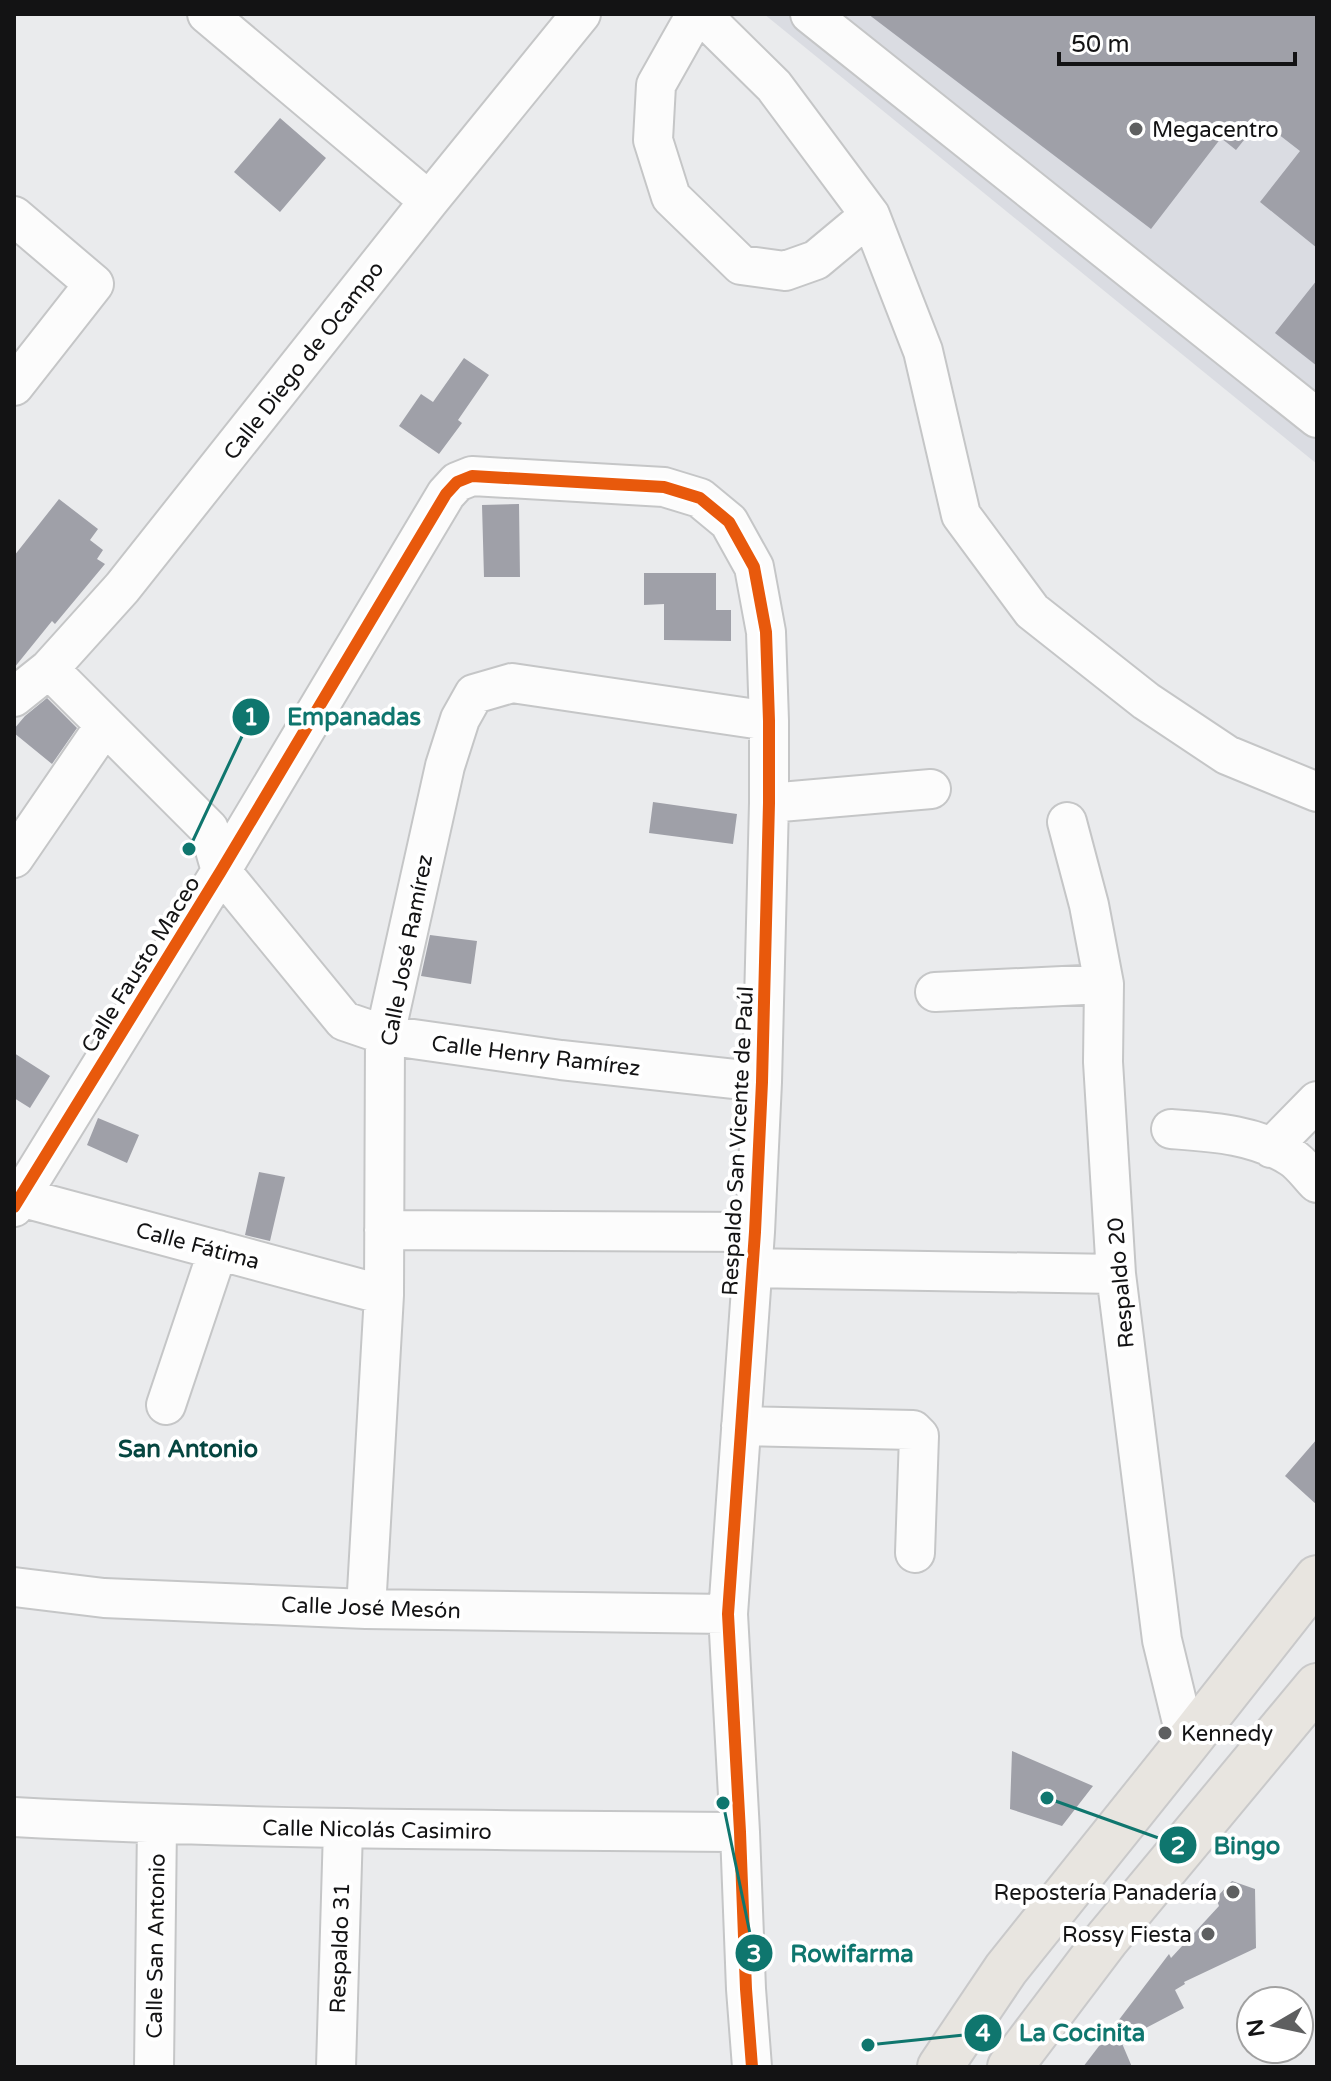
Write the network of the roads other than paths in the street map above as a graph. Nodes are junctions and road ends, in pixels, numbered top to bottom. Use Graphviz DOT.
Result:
graph roads {
  1 [pos="207,14"];
  2 [pos="581,14"];
  3 [pos="699,14"];
  4 [pos="810,14"];
  5 [pos="429,201"];
  6 [pos="870,215"];
  7 [pos="14,216"];
  8 [pos="14,386"];
  9 [pos="1317,418"];
  10 [pos="446,494"];
  11 [pos="49,669"];
  12 [pos="14,697"];
  13 [pos="769,721"];
  14 [pos="105,725"];
  15 [pos="931,789"];
  16 [pos="1317,792"];
  17 [pos="769,803"];
  18 [pos="1067,822"];
  19 [pos="14,858"];
  20 [pos="221,871"];
  21 [pos="1104,984"];
  22 [pos="935,992"];
  23 [pos="385,1035"];
  24 [pos="762,1082"];
  25 [pos="1317,1101"];
  26 [pos="1171,1129"];
  27 [pos="1271,1148"];
  28 [pos="1317,1183"];
  29 [pos="16,1199"];
  30 [pos="384,1230"];
  31 [pos="218,1250"];
  32 [pos="754,1250"];
  33 [pos="1116,1274"];
  34 [pos="384,1295"];
  35 [pos="166,1405"];
  36 [pos="741,1426"];
  37 [pos="915,1553"];
  38 [pos="1317,1578"];
  39 [pos="14,1587"];
  40 [pos="366,1609"];
  41 [pos="728,1614"];
  42 [pos="1317,1686"];
  43 [pos="1187,1743"];
  44 [pos="14,1817"];
  45 [pos="157,1824"];
  46 [pos="343,1829"];
  47 [pos="740,1832"];
  48 [pos="154,2067"];
  49 [pos="336,2067"];
  50 [pos="752,2067"];
  51 [pos="940,2067"];
  52 [pos="1010,2067"];
  1 -- 5 [label="street"];
  2 -- 5 [label="street, Calle Diego de Ocampo"];
  3 -- 6 [label="street"];
  3 -- 6 [label="street"];
  4 -- 9 [label="street"];
  5 -- 11 [label="street, Calle Diego de Ocampo"];
  6 -- 16 [label="street"];
  7 -- 8 [label="street"];
  10 -- 13 [label="street, Respaldo San Vicente de Paúl"];
  10 -- 20 [label="street, Calle Fausto Maceo"];
  11 -- 12 [label="street, Calle Diego de Ocampo"];
  11 -- 14 [label="street, Calle Henry Ramírez"];
  13 -- 17 [label="street, Respaldo San Vicente de Paúl"];
  13 -- 23 [label="street, Calle José Ramírez"];
  14 -- 19 [label="street"];
  14 -- 20 [label="street, Calle Henry Ramírez"];
  15 -- 17 [label="street"];
  17 -- 24 [label="street, Respaldo San Vicente de Paúl"];
  18 -- 21 [label="street, Respaldo 20"];
  20 -- 23 [label="street, Calle Henry Ramírez"];
  20 -- 29 [label="street, Calle Fausto Maceo"];
  21 -- 22 [label="street"];
  21 -- 33 [label="street, Respaldo 20"];
  23 -- 24 [label="street, Calle Henry Ramírez"];
  23 -- 30 [label="street, Calle José Ramírez"];
  24 -- 32 [label="street, Respaldo San Vicente de Paúl"];
  25 -- 27 [label="street"];
  26 -- 27 [label="street"];
  27 -- 28 [label="street"];
  29 -- 31 [label="street, Calle Fátima"];
  30 -- 32 [label="street"];
  30 -- 34 [label="street, Calle José Ramírez"];
  31 -- 34 [label="street, Calle Fátima"];
  31 -- 35 [label="street"];
  32 -- 33 [label="street"];
  32 -- 36 [label="street, Respaldo San Vicente de Paúl"];
  33 -- 43 [label="street, Respaldo 20"];
  34 -- 40 [label="street, Calle José Ramírez"];
  36 -- 37 [label="street"];
  36 -- 41 [label="street, Respaldo San Vicente de Paúl"];
  38 -- 43 [label="main road"];
  39 -- 40 [label="street, Calle José Mesón"];
  40 -- 41 [label="street, Calle José Mesón"];
  41 -- 47 [label="street, Respaldo San Vicente de Paúl"];
  42 -- 52 [label="main road"];
  43 -- 51 [label="main road"];
  44 -- 45 [label="street, Calle Nicolás Casimiro"];
  45 -- 46 [label="street, Calle Nicolás Casimiro"];
  45 -- 48 [label="street, Calle San Antonio"];
  46 -- 47 [label="street, Calle Nicolás Casimiro"];
  46 -- 49 [label="street, Respaldo 31"];
  47 -- 50 [label="street, Respaldo San Vicente de Paúl"];
}
